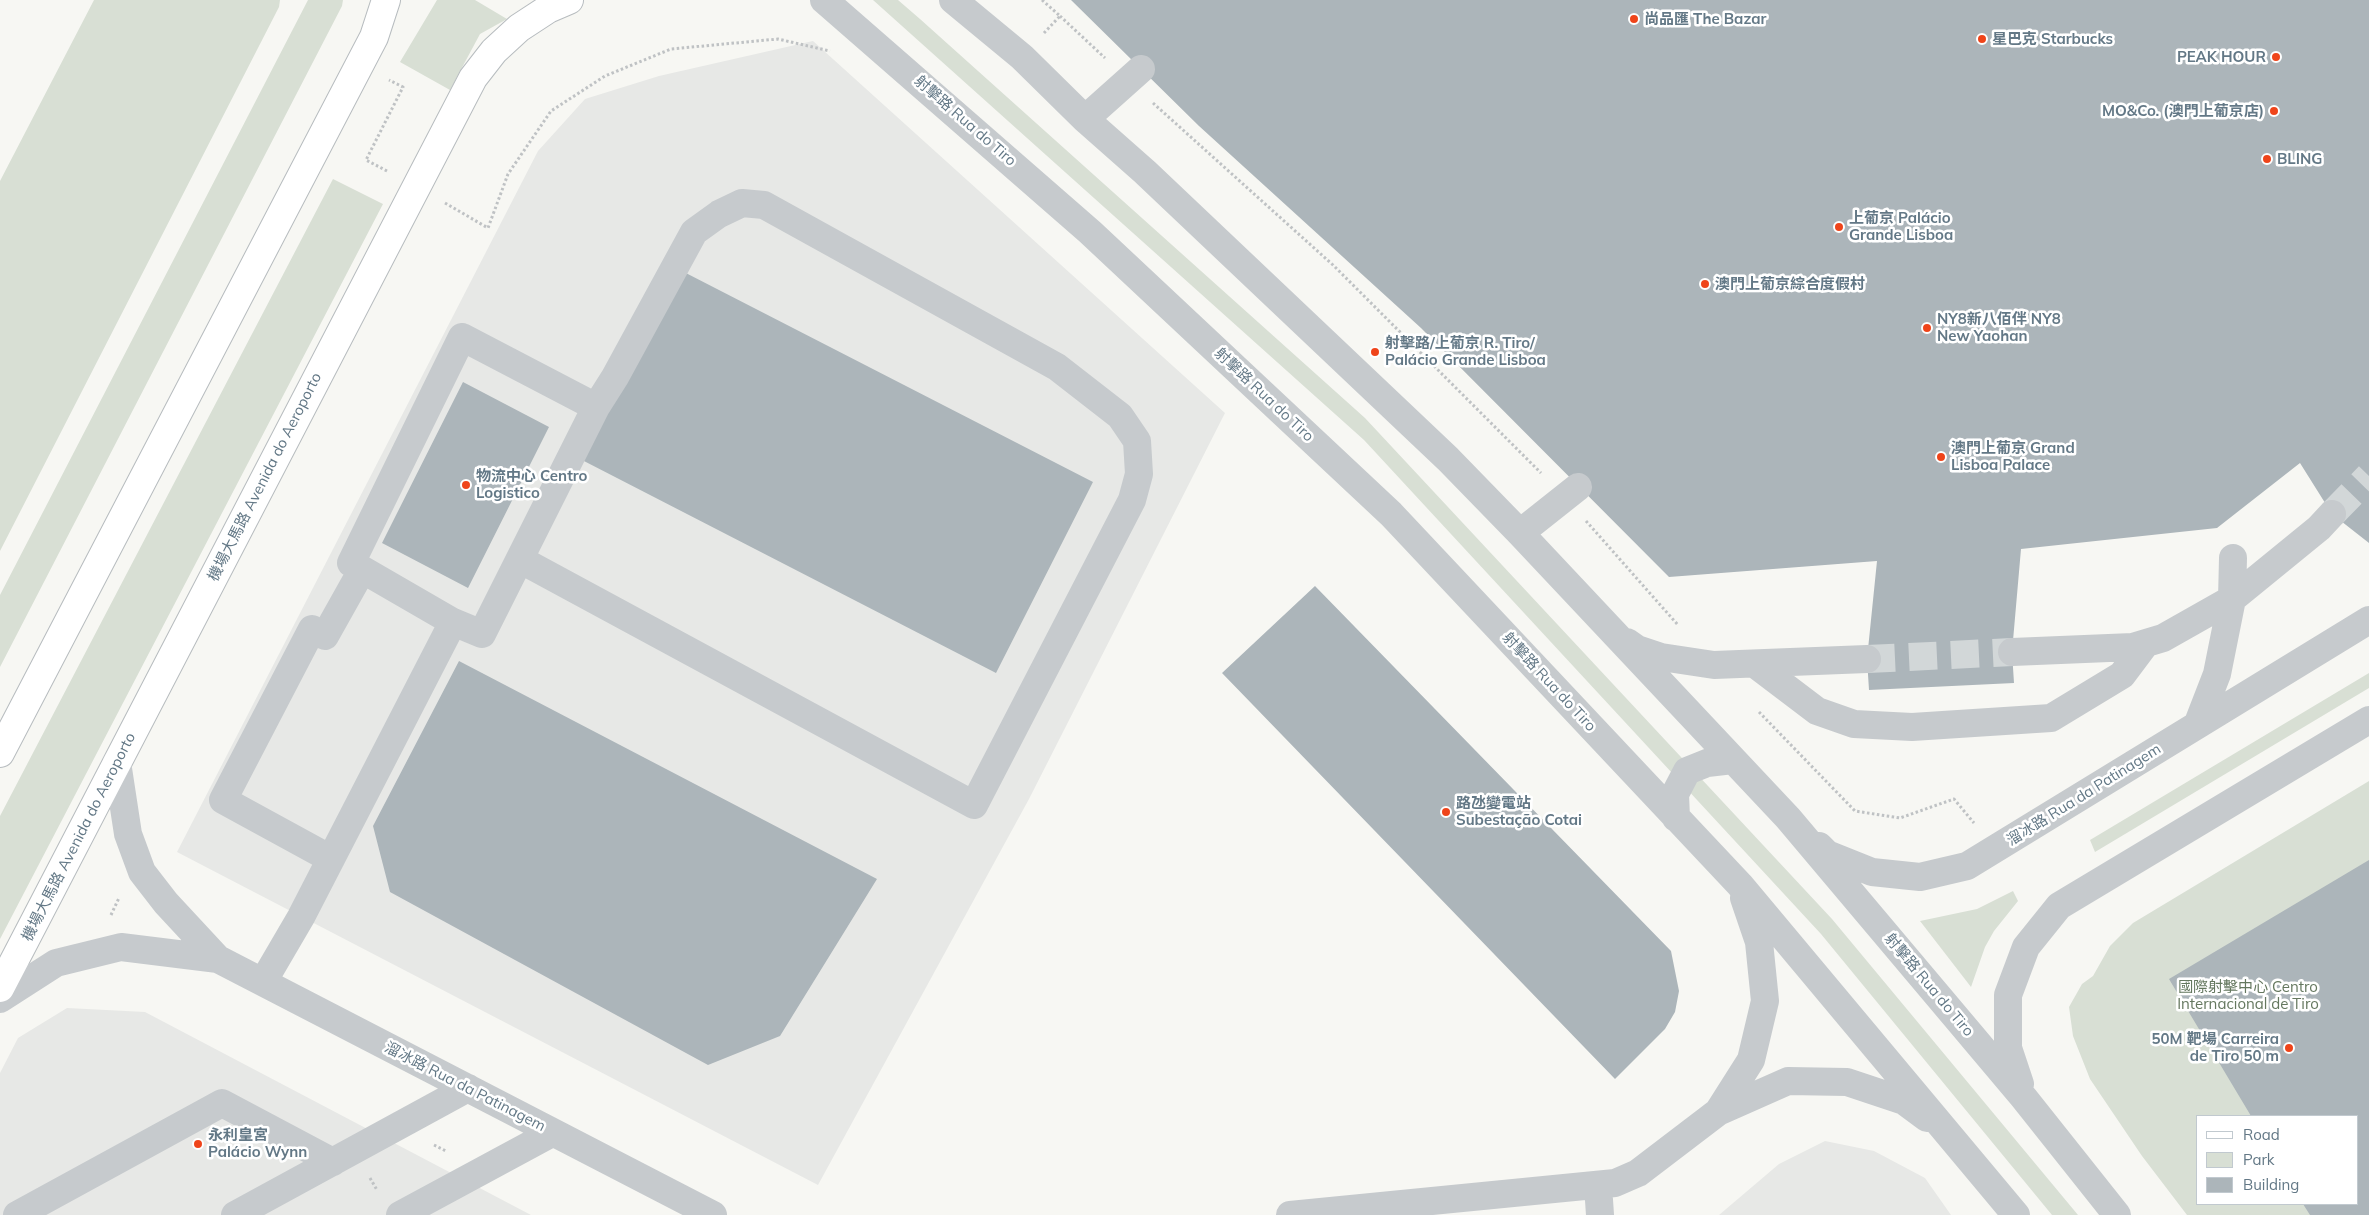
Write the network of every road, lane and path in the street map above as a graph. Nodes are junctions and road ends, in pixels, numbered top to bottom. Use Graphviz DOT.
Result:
graph roads {
  1 [pos="386,0"];
  2 [pos="569,0"];
  3 [pos="824,0"];
  4 [pos="953,0"];
  5 [pos="1060,16"];
  6 [pos="836,52"];
  7 [pos="359,64"];
  8 [pos="1135,75"];
  9 [pos="1085,119"];
  10 [pos="417,186"];
  11 [pos="596,407"];
  12 [pos="1572,492"];
  13 [pos="2332,514"];
  14 [pos="1520,533"];
  15 [pos="2233,558"];
  16 [pos="521,560"];
  17 [pos="362,570"];
  18 [pos="2232,599"];
  19 [pos="2369,620"];
  20 [pos="453,622"];
  21 [pos="1613,634"];
  22 [pos="2146,643"];
  23 [pos="2012,652"];
  24 [pos="1867,659"];
  25 [pos="1755,664"];
  26 [pos="1714,665"];
  27 [pos="1754,707"];
  28 [pos="2369,720"];
  29 [pos="2198,723"];
  30 [pos="0,753"];
  31 [pos="1733,760"];
  32 [pos="117,762"];
  33 [pos="1676,818"];
  34 [pos="1788,818"];
  35 [pos="1996,850"];
  36 [pos="331,859"];
  37 [pos="142,872"];
  38 [pos="1740,885"];
  39 [pos="108,950"];
  40 [pos="218,959"];
  41 [pos="262,982"];
  42 [pos="0,988"];
  43 [pos="0,999"];
  44 [pos="468,1088"];
  45 [pos="2024,1098"];
  46 [pos="1718,1112"];
  47 [pos="399,1126"];
  48 [pos="552,1132"];
  49 [pos="1952,1136"];
  50 [pos="344,1156"];
  51 [pos="482,1171"];
  52 [pos="1598,1185"];
  53 [pos="391,1207"];
  54 [pos="17,1215"];
  55 [pos="235,1215"];
  56 [pos="713,1215"];
  57 [pos="1290,1215"];
  58 [pos="1600,1215"];
  59 [pos="2016,1215"];
  60 [pos="2117,1215"];
  1 -- 7 [label="main road"];
  2 -- 10 [label="main road, 機場大馬路 Avenida do Aeroporto"];
  3 -- 33 [label="street, 射擊路 Rua do Tiro"];
  4 -- 9 [label="street, 射擊路 Rua do Tiro"];
  5 -- 8 [label="path"];
  6 -- 10 [label="path"];
  7 -- 10 [label="path"];
  7 -- 30 [label="main road"];
  8 -- 9 [label="street"];
  8 -- 12 [label="path"];
  9 -- 14 [label="street, 射擊路 Rua do Tiro"];
  10 -- 32 [label="main road, 機場大馬路 Avenida do Aeroporto"];
  11 -- 16 [label="street"];
  11 -- 16 [label="street"];
  11 -- 17 [label="street"];
  12 -- 14 [label="street"];
  12 -- 26 [label="path"];
  13 -- 18 [label="street"];
  14 -- 21 [label="street, 射擊路 Rua do Tiro"];
  15 -- 18 [label="street"];
  16 -- 20 [label="street"];
  17 -- 20 [label="street"];
  17 -- 36 [label="street"];
  18 -- 22 [label="street"];
  18 -- 29 [label="street"];
  19 -- 29 [label="street, 溜冰路 Rua da Patinagem"];
  20 -- 36 [label="street"];
  21 -- 26 [label="street"];
  21 -- 31 [label="street, 射擊路 Rua do Tiro"];
  22 -- 23 [label="street"];
  22 -- 25 [label="street"];
  24 -- 25 [label="street"];
  25 -- 26 [label="street"];
  27 -- 35 [label="path"];
  28 -- 45 [label="street"];
  29 -- 35 [label="street, 溜冰路 Rua da Patinagem"];
  31 -- 33 [label="street"];
  31 -- 34 [label="street, 射擊路 Rua do Tiro"];
  32 -- 37 [label="street, 溜冰路 Rua da Patinagem"];
  32 -- 42 [label="main road, 機場大馬路 Avenida do Aeroporto"];
  33 -- 38 [label="street, 射擊路 Rua do Tiro"];
  34 -- 35 [label="street, 溜冰路 Rua da Patinagem"];
  34 -- 45 [label="street, 射擊路 Rua do Tiro"];
  36 -- 41 [label="street"];
  37 -- 39 [label="path"];
  37 -- 40 [label="street, 溜冰路 Rua da Patinagem"];
  38 -- 46 [label="street"];
  38 -- 49 [label="street, 射擊路 Rua do Tiro"];
  39 -- 40 [label="street, 溜冰路 Rua da Patinagem"];
  39 -- 43 [label="street, 溜冰路 Rua da Patinagem"];
  40 -- 41 [label="street, 溜冰路 Rua da Patinagem"];
  41 -- 44 [label="street, 溜冰路 Rua da Patinagem"];
  44 -- 47 [label="street"];
  44 -- 48 [label="street, 溜冰路 Rua da Patinagem"];
  45 -- 60 [label="street, 射擊路 Rua do Tiro"];
  46 -- 49 [label="street"];
  46 -- 52 [label="street"];
  47 -- 50 [label="street"];
  47 -- 51 [label="path"];
  48 -- 51 [label="street"];
  48 -- 56 [label="street, 溜冰路 Rua da Patinagem"];
  49 -- 59 [label="street, 射擊路 Rua do Tiro"];
  50 -- 53 [label="path"];
  50 -- 54 [label="street"];
  50 -- 55 [label="street"];
  51 -- 53 [label="street"];
  52 -- 57 [label="street"];
  52 -- 58 [label="street"];
}
